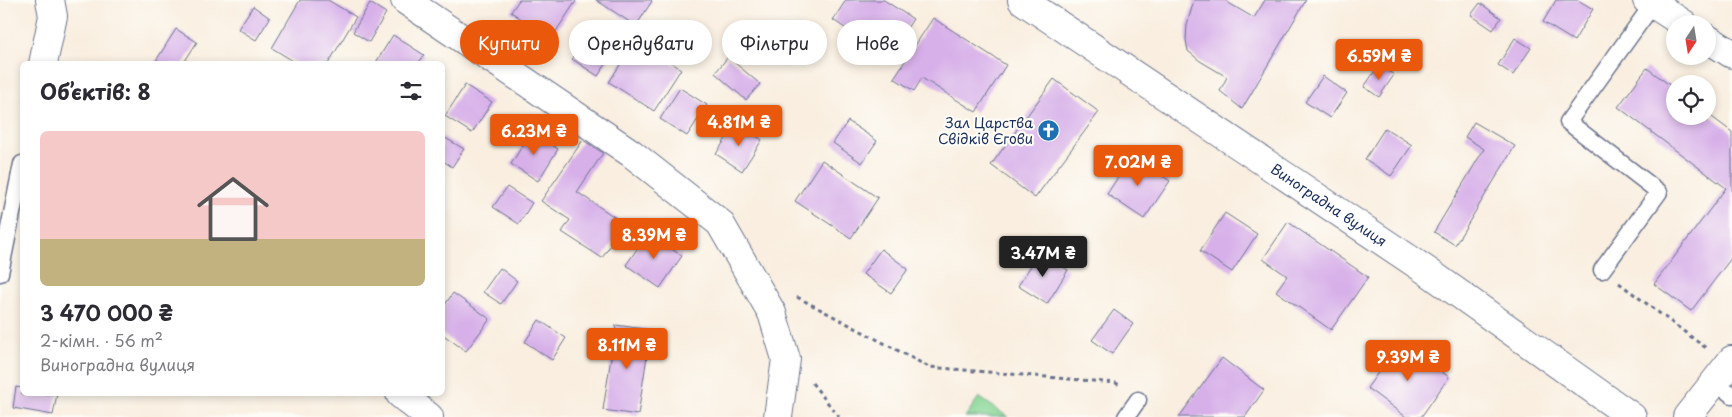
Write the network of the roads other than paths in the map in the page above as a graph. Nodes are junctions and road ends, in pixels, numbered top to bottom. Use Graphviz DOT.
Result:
graph roads {
  1 [pos="50,0"];
  2 [pos="405,0"];
  3 [pos="1022,0"];
  4 [pos="1650,2"];
  5 [pos="1670,15"];
  6 [pos="1716,44"];
  7 [pos="1732,54"];
  8 [pos="44,61"];
  9 [pos="20,174"];
  10 [pos="1602,270"];
  11 [pos="0,273"];
  12 [pos="1727,375"];
  13 [pos="403,396"];
  14 [pos="1138,400"];
  15 [pos="429,417"];
  16 [pos="778,417"];
  17 [pos="1126,417"];
  18 [pos="1632,417"];
  19 [pos="1687,417"];
  1 -- 8 [label="street"];
  2 -- 16 [label="street"];
  3 -- 18 [label="street, Виноградна вулиця"];
  4 -- 5 [label="street"];
  4 -- 10 [label="lane"];
  6 -- 7 [label="street"];
  9 -- 11 [label="lane"];
  12 -- 19 [label="street"];
  13 -- 15 [label="street"];
  14 -- 17 [label="lane"];
}
